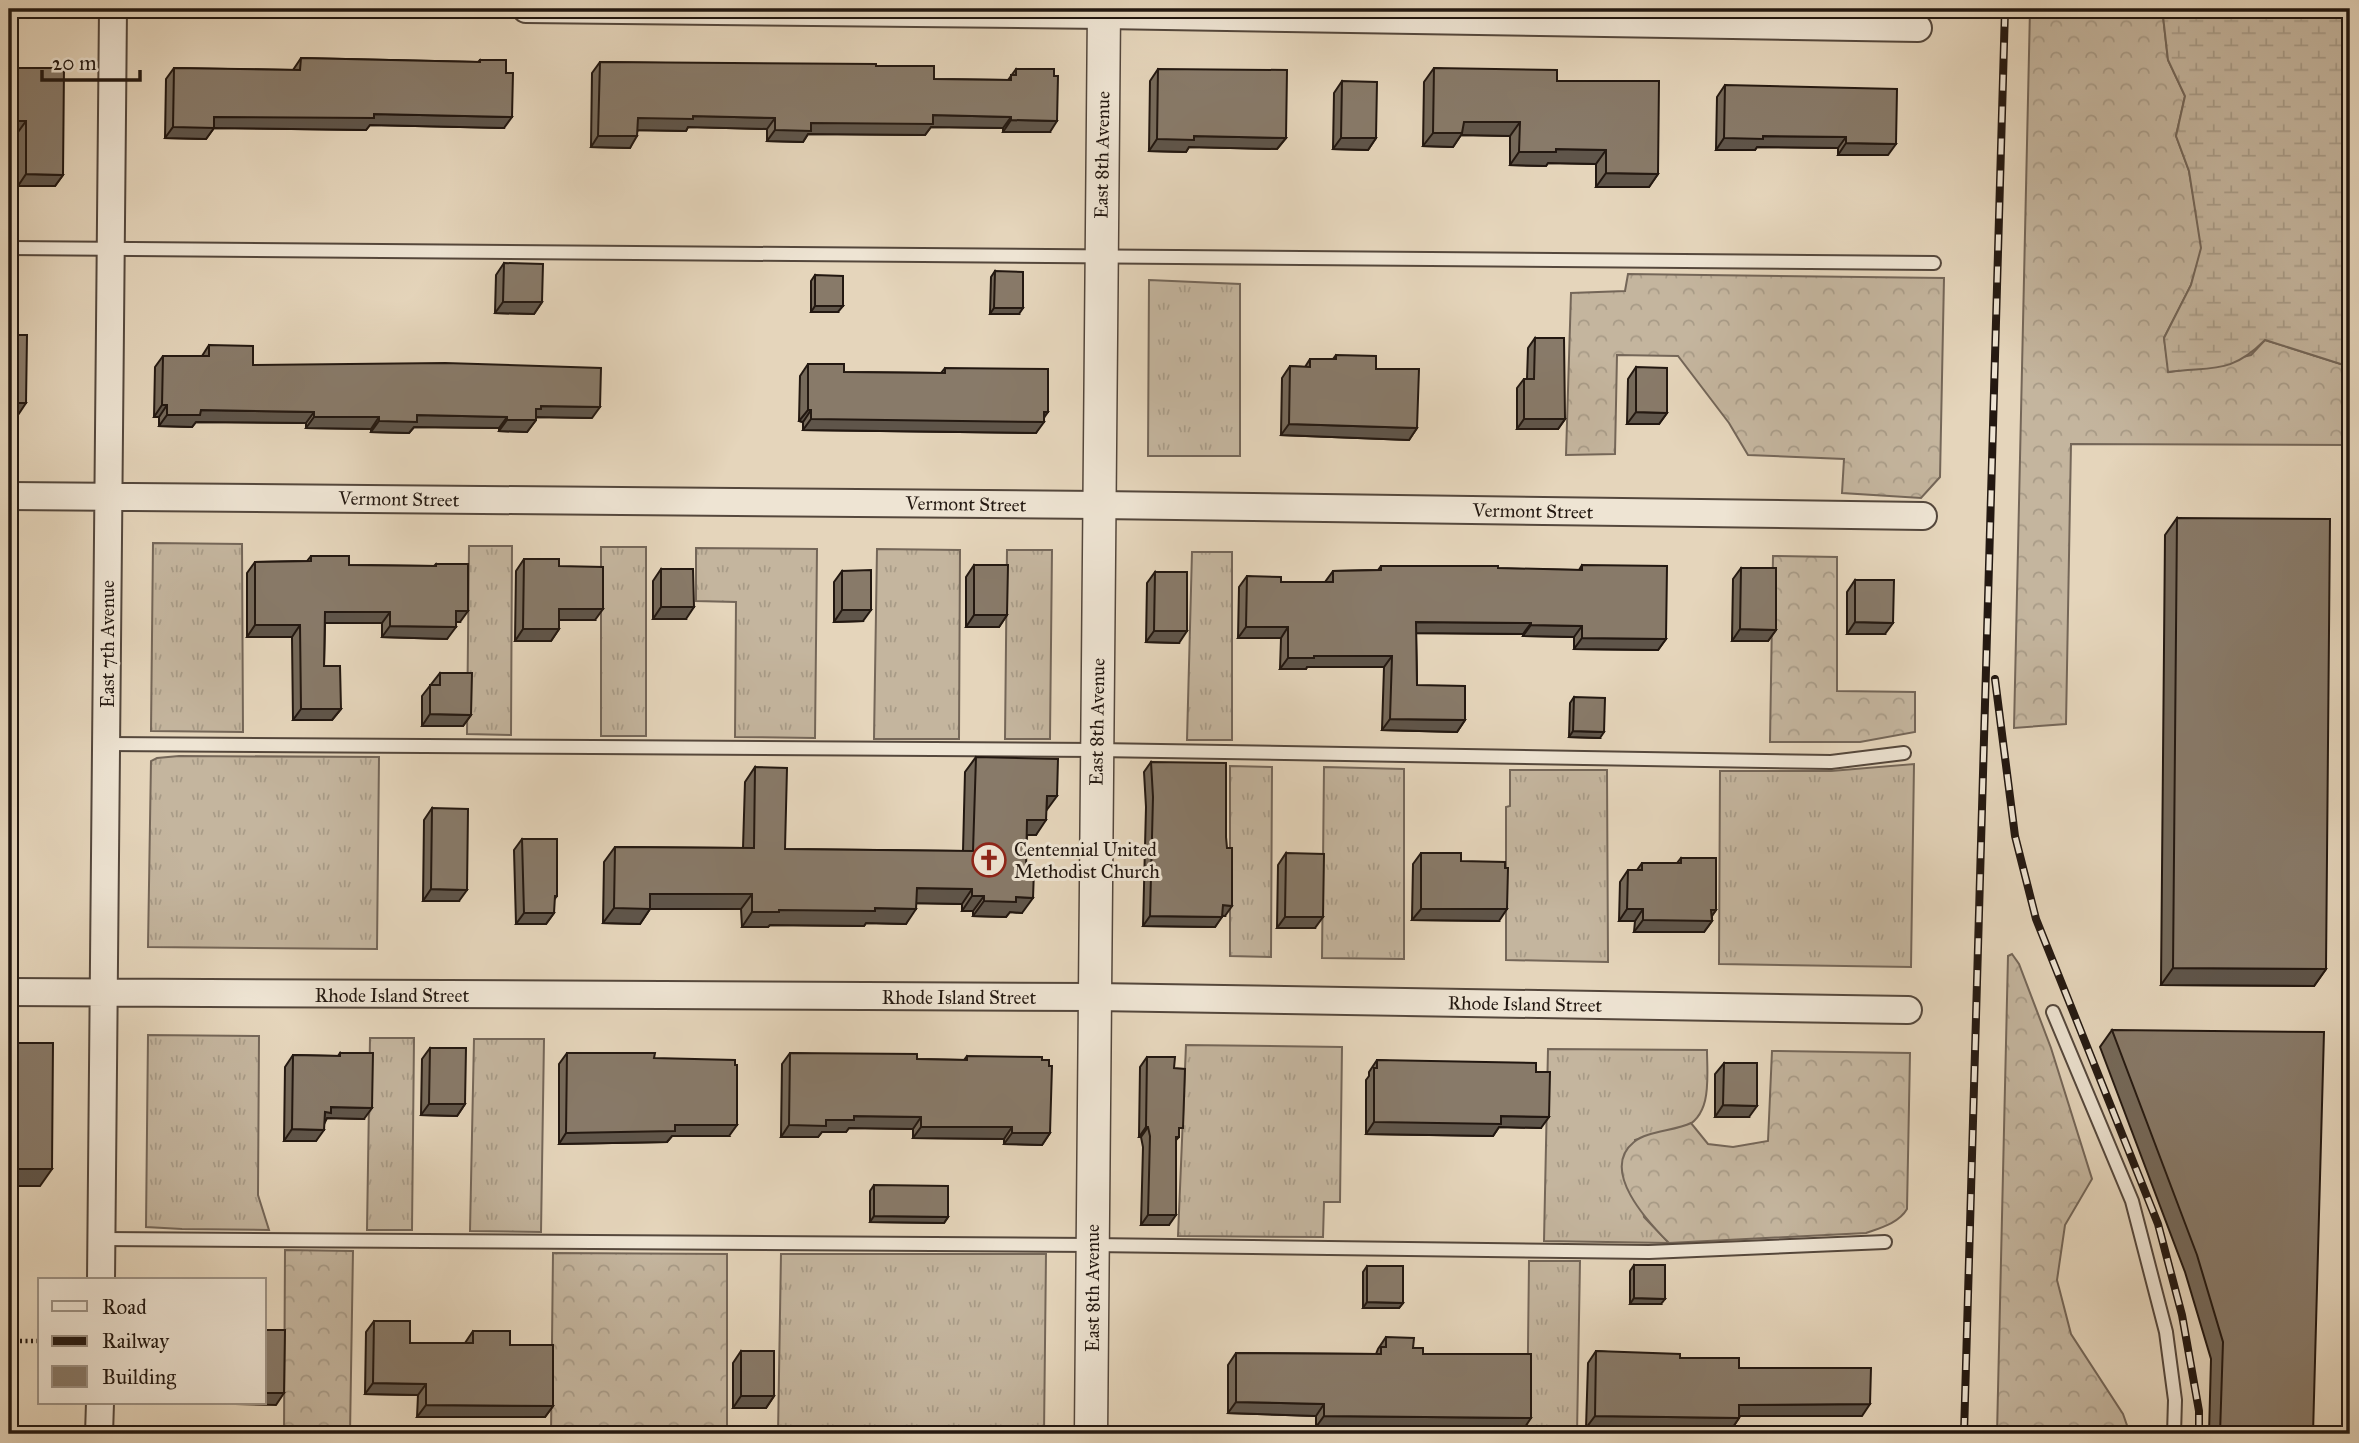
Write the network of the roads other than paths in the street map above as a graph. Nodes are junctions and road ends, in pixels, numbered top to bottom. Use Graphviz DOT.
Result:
graph roads {
  1 [pos="113,9"];
  2 [pos="526,9"];
  3 [pos="1104,12"];
  4 [pos="1918,28"];
  5 [pos="9,248"];
  6 [pos="110,249"];
  7 [pos="1101,257"];
  8 [pos="1934,263"];
  9 [pos="9,496"];
  10 [pos="107,497"];
  11 [pos="1099,505"];
  12 [pos="1923,516"];
  13 [pos="107,744"];
  14 [pos="1097,750"];
  15 [pos="1904,753"];
  16 [pos="9,992"];
  17 [pos="105,993"];
  18 [pos="1095,997"];
  19 [pos="1908,1010"];
  20 [pos="2053,1012"];
  21 [pos="102,1239"];
  22 [pos="1885,1242"];
  23 [pos="1092,1245"];
  24 [pos="101,1278"];
  25 [pos="100,1404"];
  26 [pos="99,1434"];
  27 [pos="1091,1434"];
  28 [pos="2174,1434"];
  1 -- 6 [label="street, East 7th Avenue"];
  2 -- 3 [label="street"];
  3 -- 4 [label="street"];
  3 -- 7 [label="street, East 8th Avenue"];
  5 -- 6 [label="lane"];
  6 -- 7 [label="lane"];
  6 -- 10 [label="street, East 7th Avenue"];
  7 -- 8 [label="lane"];
  7 -- 11 [label="street, East 8th Avenue"];
  9 -- 10 [label="street, Vermont Street"];
  10 -- 11 [label="street, Vermont Street"];
  10 -- 13 [label="street, East 7th Avenue"];
  11 -- 12 [label="street, Vermont Street"];
  11 -- 14 [label="street, East 8th Avenue"];
  13 -- 14 [label="lane"];
  13 -- 17 [label="street, East 7th Avenue"];
  14 -- 15 [label="lane"];
  14 -- 18 [label="street, East 8th Avenue"];
  16 -- 17 [label="street, Rhode Island Street"];
  17 -- 18 [label="street, Rhode Island Street"];
  17 -- 21 [label="street, East 7th Avenue"];
  18 -- 19 [label="street, Rhode Island Street"];
  18 -- 23 [label="street, East 8th Avenue"];
  20 -- 28 [label="lane"];
  21 -- 23 [label="lane"];
  21 -- 24 [label="street, East 7th Avenue"];
  22 -- 23 [label="lane"];
  23 -- 27 [label="street, East 8th Avenue"];
  25 -- 26 [label="street"];
}
